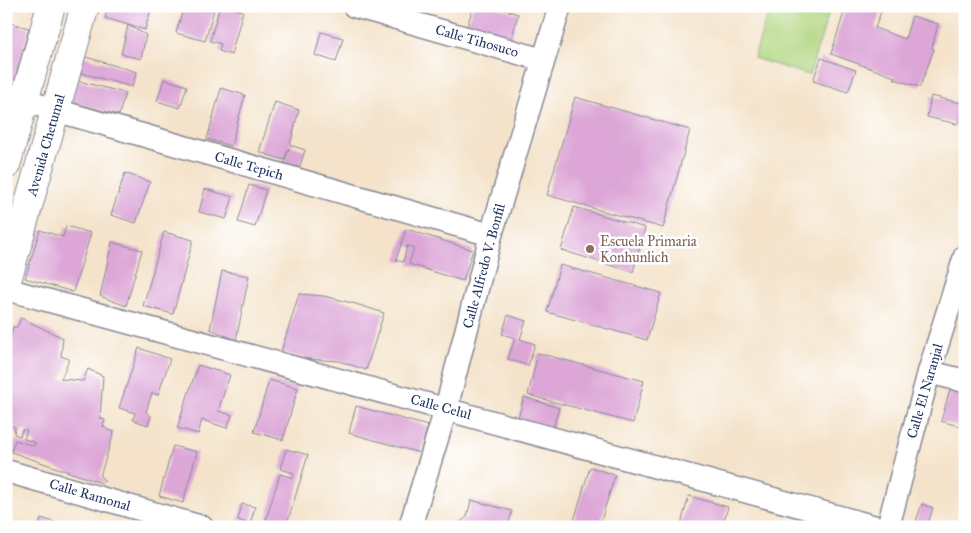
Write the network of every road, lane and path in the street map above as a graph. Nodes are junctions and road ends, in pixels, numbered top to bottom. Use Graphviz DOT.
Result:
graph roads {
  1 [pos="51,6"];
  2 [pos="85,6"];
  3 [pos="354,6"];
  4 [pos="560,6"];
  5 [pos="543,60"];
  6 [pos="16,98"];
  7 [pos="55,110"];
  8 [pos="6,166"];
  9 [pos="492,235"];
  10 [pos="965,256"];
  11 [pos="6,284"];
  12 [pos="6,288"];
  13 [pos="929,372"];
  14 [pos="965,381"];
  15 [pos="446,409"];
  16 [pos="6,471"];
  17 [pos="202,527"];
  18 [pos="410,527"];
  19 [pos="876,527"];
  20 [pos="888,527"];
  1 -- 6 [label="main road"];
  2 -- 7 [label="main road, Avenida Chetumal"];
  3 -- 5 [label="street, Calle Tihosuco"];
  4 -- 5 [label="street, Calle Alfredo V. Bonfil"];
  5 -- 9 [label="street, Calle Alfredo V. Bonfil"];
  6 -- 7 [label="street, Calle Tepich"];
  6 -- 8 [label="main road"];
  7 -- 9 [label="street, Calle Tepich"];
  7 -- 11 [label="main road, Avenida Chetumal"];
  9 -- 15 [label="street, Calle Alfredo V. Bonfil"];
  10 -- 13 [label="street, Calle El Naranjal"];
  12 -- 15 [label="street, Calle Celul"];
  13 -- 14 [label="street"];
  13 -- 20 [label="street, Calle El Naranjal"];
  15 -- 18 [label="street, Calle Alfredo V. Bonfil"];
  15 -- 19 [label="street, Calle Celul"];
  16 -- 17 [label="street, Calle Ramonal"];
}
